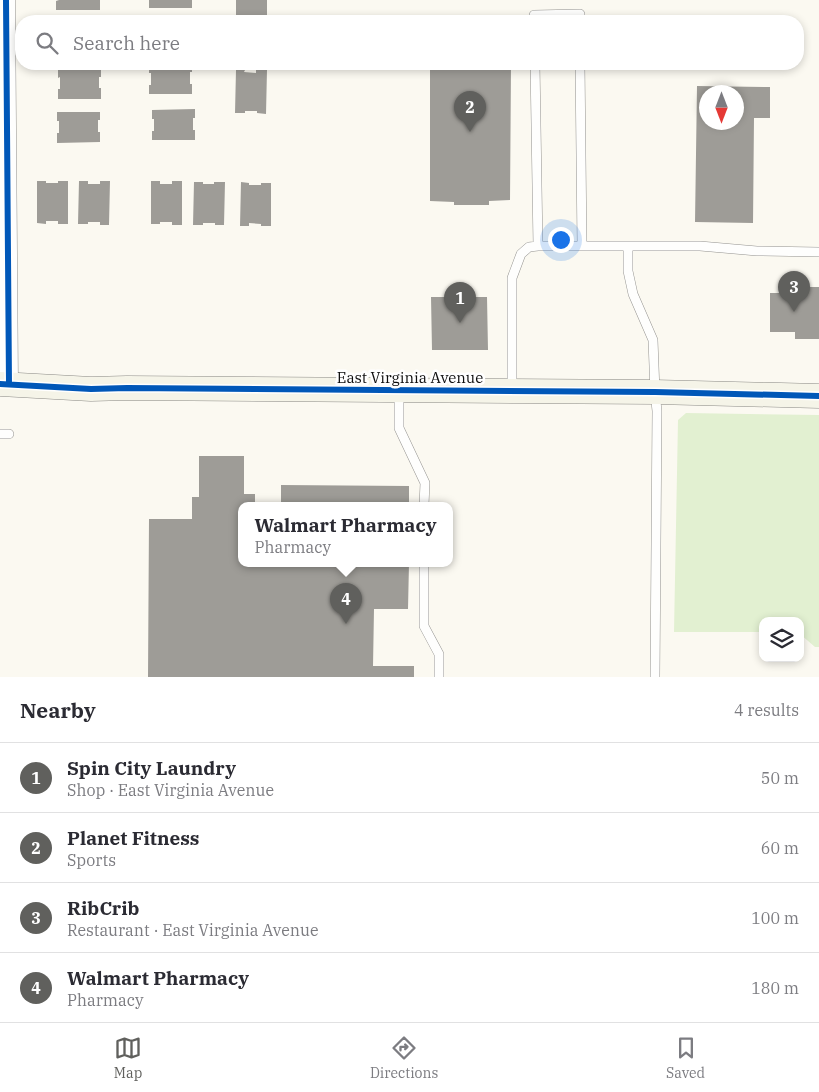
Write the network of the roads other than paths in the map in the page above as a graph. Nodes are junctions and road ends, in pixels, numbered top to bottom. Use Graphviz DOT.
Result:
graph roads {
  1 [pos="6,0"];
  2 [pos="534,15"];
  3 [pos="580,15"];
  4 [pos="3,30"];
  5 [pos="535,70"];
  6 [pos="580,70"];
  7 [pos="538,246"];
  8 [pos="582,246"];
  9 [pos="628,246"];
  10 [pos="819,252"];
  11 [pos="4,384"];
  12 [pos="399,390"];
  13 [pos="512,390"];
  14 [pos="655,392"];
  15 [pos="819,396"];
  16 [pos="424,502"];
  17 [pos="424,567"];
  18 [pos="439,677"];
  19 [pos="655,677"];
  1 -- 4 [label="street"];
  2 -- 3 [label="lane"];
  4 -- 11 [label="street"];
  5 -- 7 [label="lane"];
  6 -- 8 [label="lane"];
  7 -- 8 [label="lane"];
  7 -- 13 [label="lane"];
  8 -- 9 [label="lane"];
  9 -- 10 [label="lane"];
  9 -- 14 [label="lane"];
  11 -- 12 [label="street, East Virginia Avenue"];
  12 -- 13 [label="street, East Virginia Avenue"];
  12 -- 16 [label="lane"];
  13 -- 14 [label="street, East Virginia Avenue"];
  14 -- 15 [label="street, East Virginia Avenue"];
  14 -- 19 [label="lane"];
  17 -- 18 [label="lane"];
}
